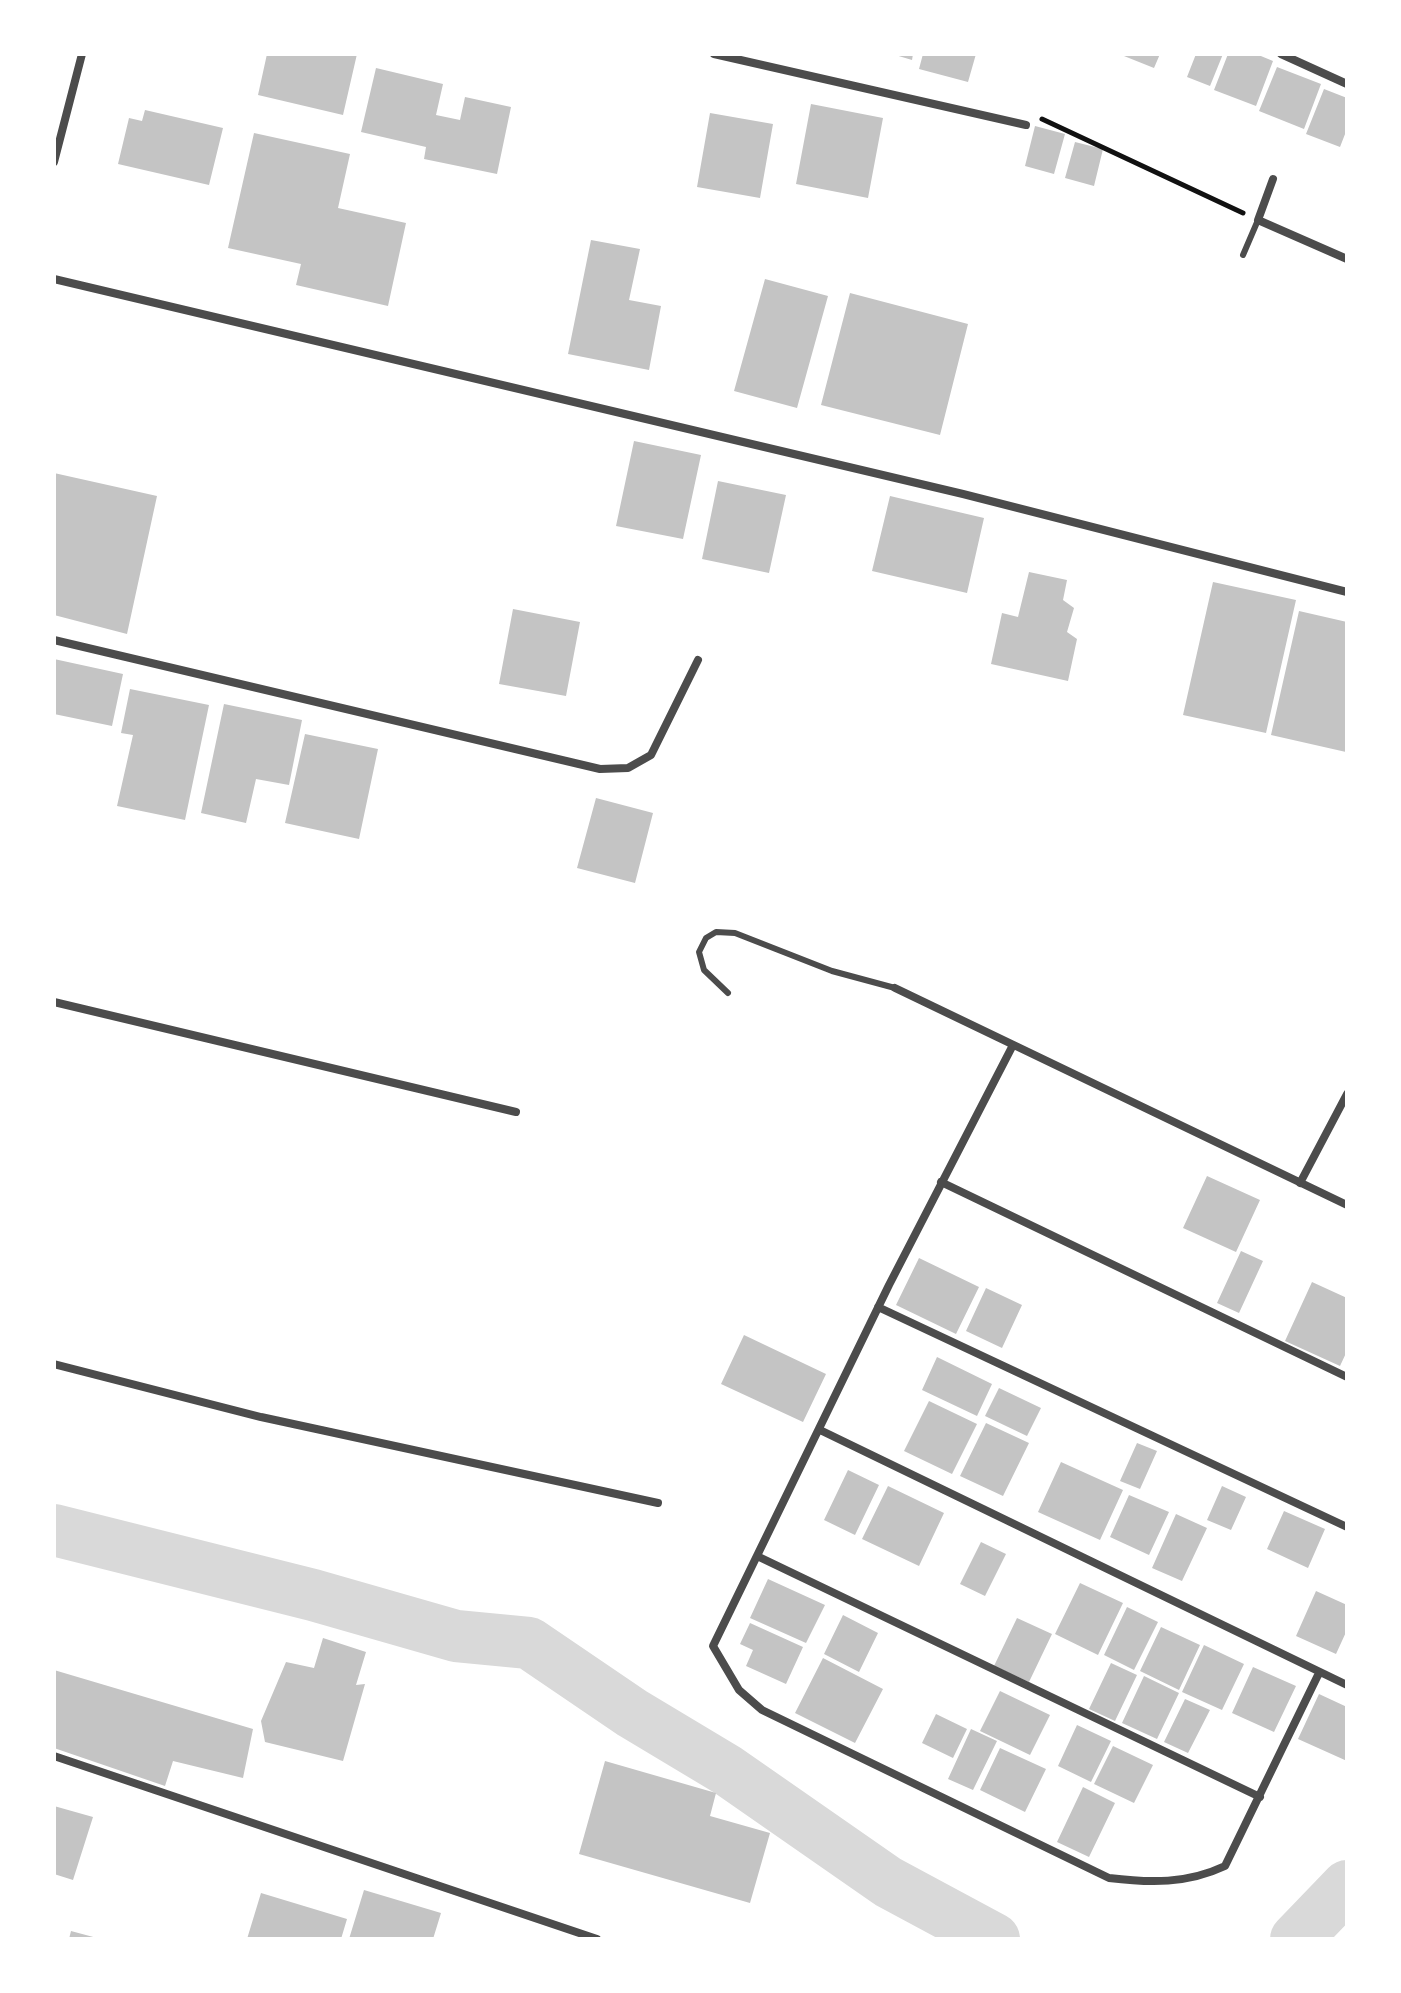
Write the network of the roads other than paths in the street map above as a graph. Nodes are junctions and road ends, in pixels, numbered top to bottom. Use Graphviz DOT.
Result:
graph roads {
  1 [pos="82,54"];
  2 [pos="714,54"];
  3 [pos="1281,54"];
  4 [pos="1347,84"];
  5 [pos="1026,125"];
  6 [pos="54,162"];
  7 [pos="1273,179"];
  8 [pos="1258,220"];
  9 [pos="1243,255"];
  10 [pos="1347,259"];
  11 [pos="54,279"];
  12 [pos="1347,592"];
  13 [pos="54,640"];
  14 [pos="698,660"];
  15 [pos="895,988"];
  16 [pos="728,993"];
  17 [pos="54,1002"];
  18 [pos="1013,1045"];
  19 [pos="1347,1094"];
  20 [pos="516,1112"];
  21 [pos="941,1182"];
  22 [pos="1300,1183"];
  23 [pos="1347,1205"];
  24 [pos="878,1307"];
  25 [pos="54,1364"];
  26 [pos="1347,1377"];
  27 [pos="820,1430"];
  28 [pos="658,1503"];
  29 [pos="1347,1527"];
  30 [pos="757,1556"];
  31 [pos="1319,1673"];
  32 [pos="1347,1685"];
  33 [pos="54,1756"];
  34 [pos="1260,1797"];
  35 [pos="597,1939"];
  1 -- 6 [label="street"];
  2 -- 5 [label="street"];
  3 -- 4 [label="street"];
  7 -- 8 [label="street"];
  8 -- 9 [label="lane"];
  8 -- 10 [label="street"];
  11 -- 12 [label="street"];
  13 -- 14 [label="street"];
  15 -- 16 [label="lane"];
  15 -- 18 [label="street"];
  17 -- 20 [label="street"];
  18 -- 21 [label="street"];
  18 -- 22 [label="street"];
  19 -- 22 [label="street"];
  21 -- 24 [label="street"];
  21 -- 26 [label="street"];
  22 -- 23 [label="street"];
  24 -- 27 [label="street"];
  24 -- 29 [label="street"];
  25 -- 28 [label="street"];
  27 -- 30 [label="street"];
  27 -- 31 [label="street"];
  30 -- 34 [label="street"];
  30 -- 34 [label="street"];
  31 -- 32 [label="street"];
  31 -- 34 [label="street"];
  33 -- 35 [label="street"];
}
